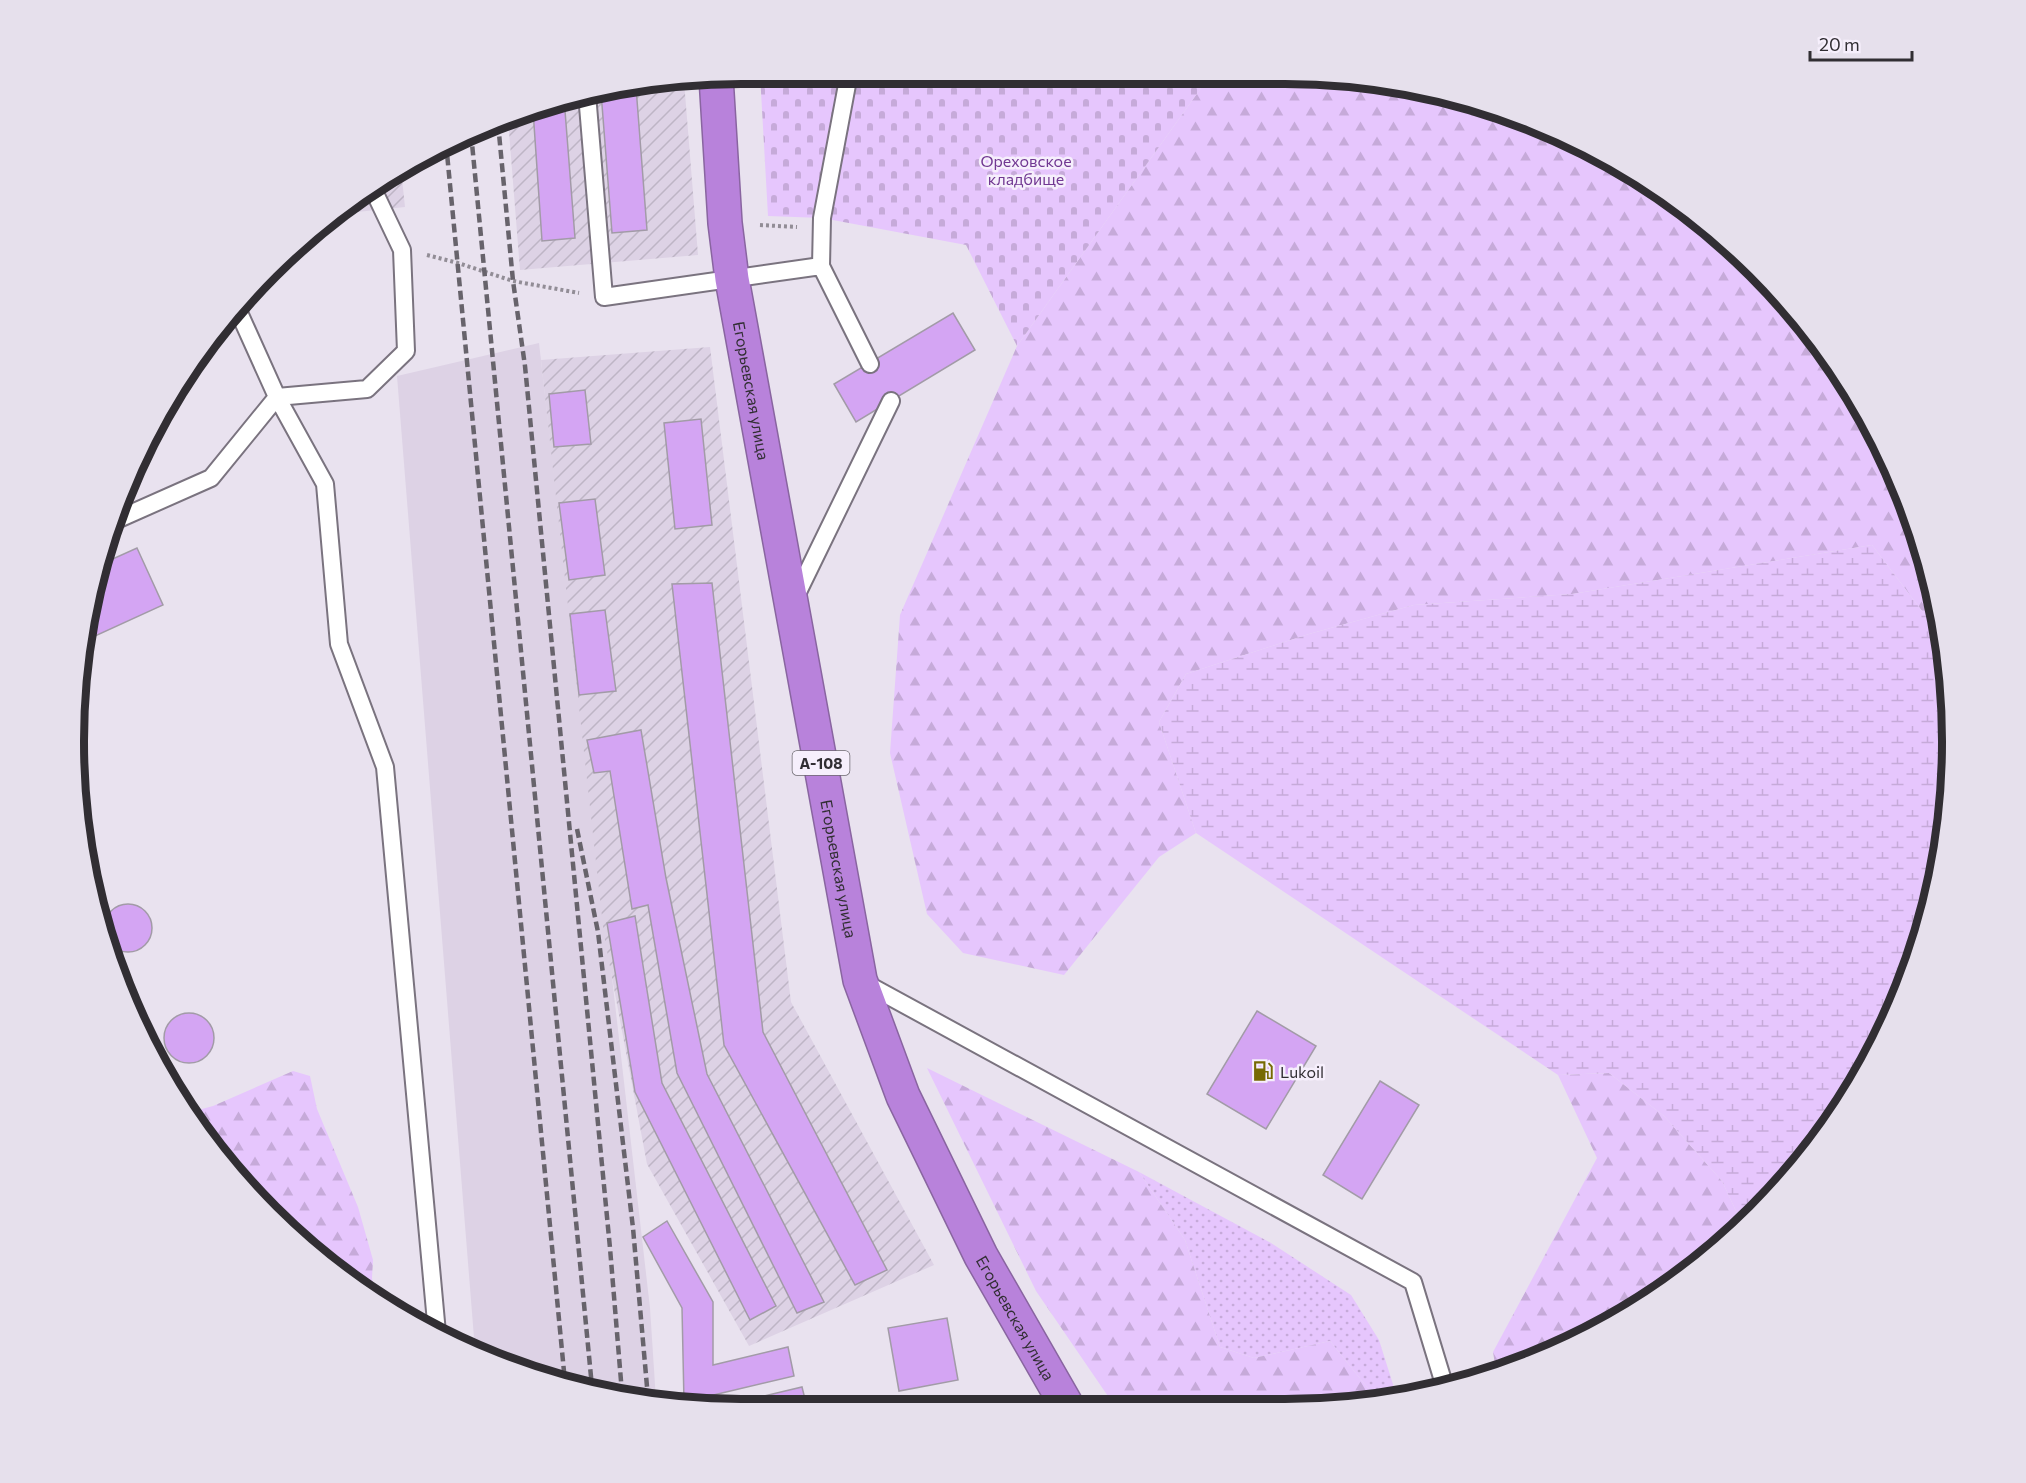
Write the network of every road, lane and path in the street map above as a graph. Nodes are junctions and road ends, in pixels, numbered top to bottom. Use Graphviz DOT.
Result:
graph roads {
  1 [pos="847,84"];
  2 [pos="716,85"];
  3 [pos="588,102"];
  4 [pos="376,195"];
  5 [pos="402,250"];
  6 [pos="820,266"];
  7 [pos="732,279"];
  8 [pos="604,297"];
  9 [pos="240,316"];
  10 [pos="870,364"];
  11 [pos="277,397"];
  12 [pos="891,401"];
  13 [pos="124,517"];
  14 [pos="792,604"];
  15 [pos="860,980"];
  16 [pos="436,1323"];
  17 [pos="1443,1380"];
  18 [pos="1064,1399"];
  1 -- 6 [label="lane"];
  2 -- 7 [label="highway, Егорьевская улица / А-108"];
  3 -- 8 [label="lane"];
  4 -- 5 [label="lane"];
  5 -- 8 [label="path"];
  5 -- 11 [label="lane"];
  6 -- 7 [label="lane"];
  6 -- 10 [label="lane"];
  7 -- 8 [label="lane"];
  7 -- 14 [label="highway, Егорьевская улица / А-108"];
  9 -- 11 [label="lane"];
  11 -- 13 [label="lane"];
  11 -- 16 [label="lane"];
  12 -- 14 [label="lane"];
  14 -- 15 [label="highway, Егорьевская улица / А-108"];
  15 -- 17 [label="lane"];
  15 -- 18 [label="highway, Егорьевская улица / А-108"];
}
